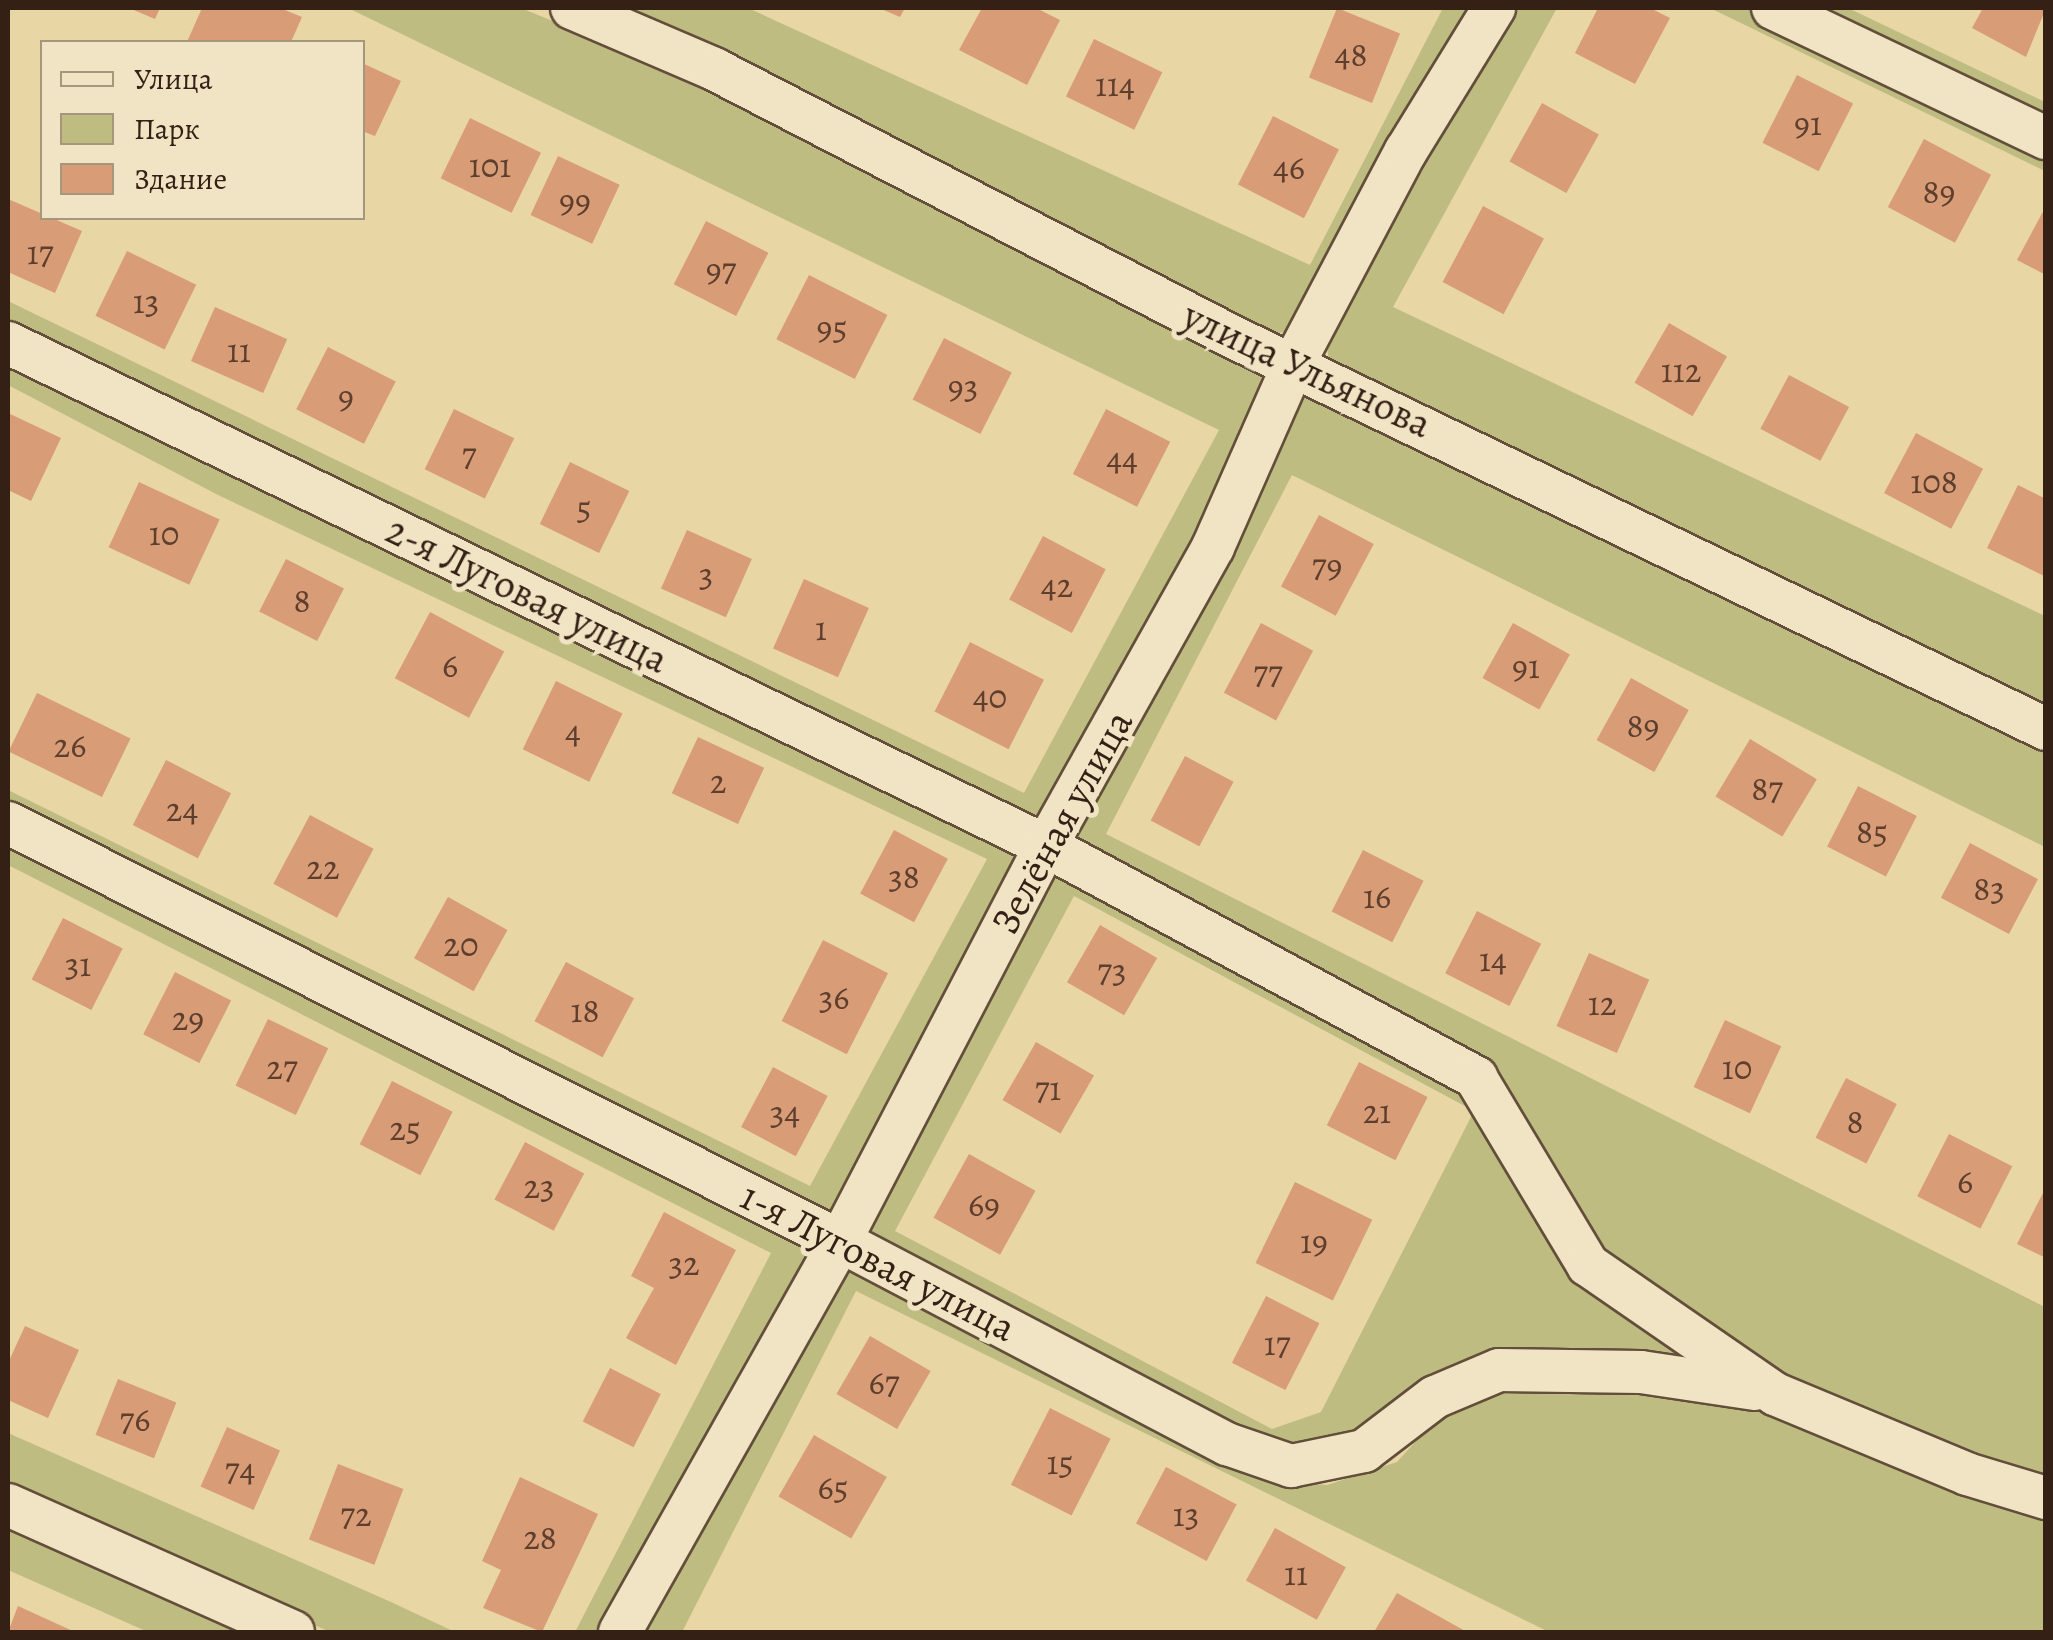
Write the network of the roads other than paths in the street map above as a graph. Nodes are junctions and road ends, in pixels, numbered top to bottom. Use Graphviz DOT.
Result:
graph roads {
  1 [pos="572,8"];
  2 [pos="1494,8"];
  3 [pos="1774,8"];
  4 [pos="2046,138"];
  5 [pos="8,344"];
  6 [pos="1294,362"];
  7 [pos="2046,729"];
  8 [pos="8,823"];
  9 [pos="1046,846"];
  10 [pos="840,1240"];
  11 [pos="1775,1394"];
  12 [pos="2046,1498"];
  13 [pos="8,1505"];
  14 [pos="293,1632"];
  15 [pos="620,1632"];
  1 -- 6 [label="street, улица Ульянова"];
  2 -- 6 [label="street, Зелёная улица"];
  3 -- 4 [label="street"];
  5 -- 9 [label="street, 2-я Луговая улица"];
  6 -- 7 [label="street, улица Ульянова"];
  6 -- 9 [label="street, Зелёная улица"];
  8 -- 10 [label="street, 1-я Луговая улица"];
  9 -- 10 [label="street, Зелёная улица"];
  9 -- 11 [label="street, 1-я Луговая улица"];
  10 -- 11 [label="street, 1-я Луговая улица"];
  10 -- 15 [label="street, Зелёная улица"];
  11 -- 12 [label="street, 1-я Луговая улица"];
  13 -- 14 [label="street"];
}
